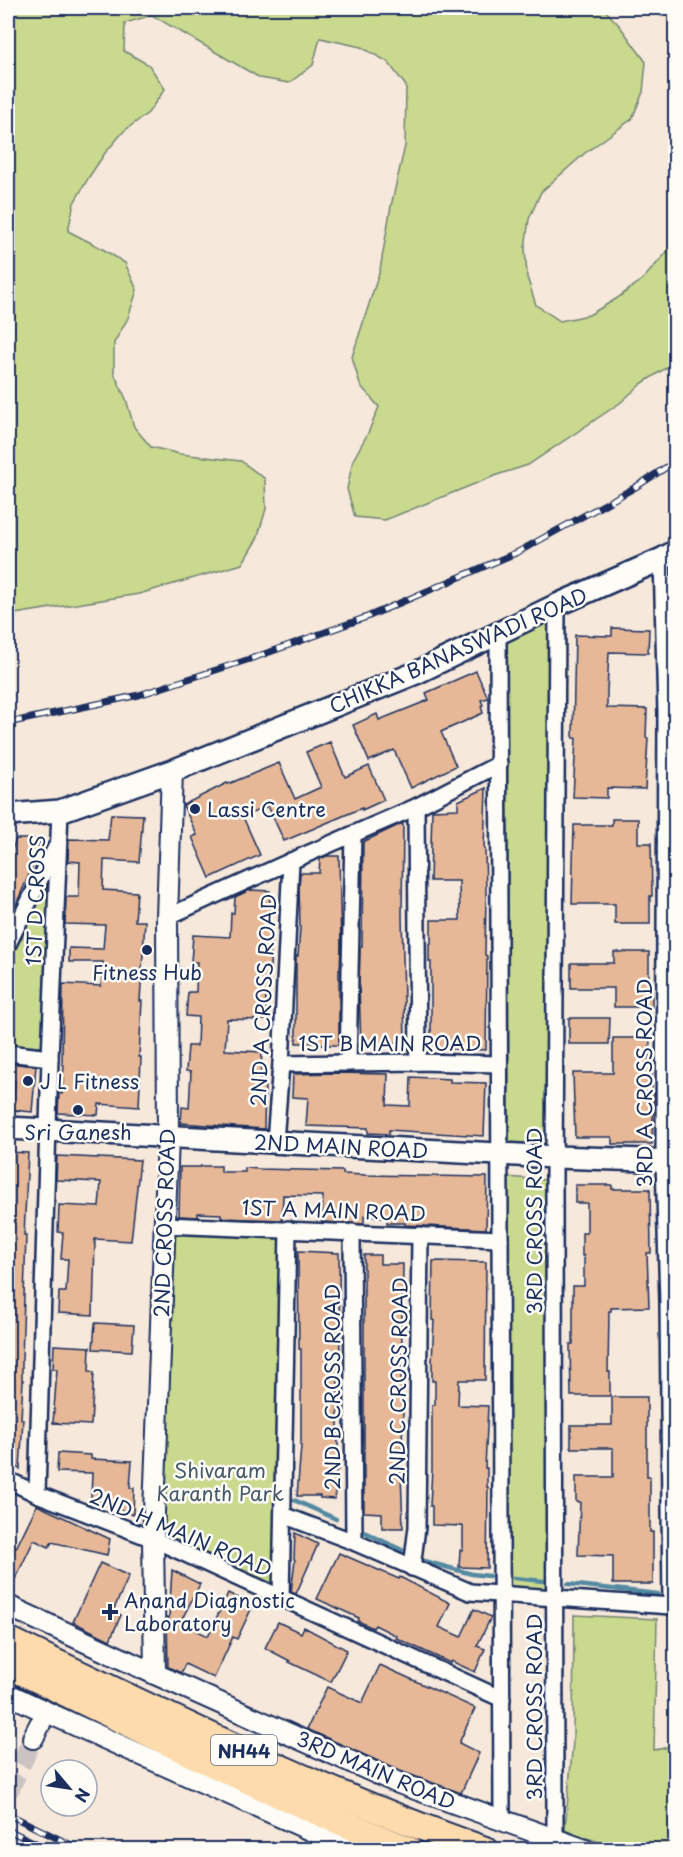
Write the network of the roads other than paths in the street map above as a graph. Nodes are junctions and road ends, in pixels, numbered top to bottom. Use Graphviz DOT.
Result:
graph roads {
  1 [pos="669,555"];
  2 [pos="557,605"];
  3 [pos="498,633"];
  4 [pos="671,713"];
  5 [pos="499,764"];
  6 [pos="172,771"];
  7 [pos="671,791"];
  8 [pos="416,807"];
  9 [pos="60,812"];
  10 [pos="8,815"];
  11 [pos="353,835"];
  12 [pos="59,842"];
  13 [pos="291,861"];
  14 [pos="167,917"];
  15 [pos="8,944"];
  16 [pos="670,1044"];
  17 [pos="8,1053"];
  18 [pos="50,1058"];
  19 [pos="418,1062"];
  20 [pos="348,1063"];
  21 [pos="281,1064"];
  22 [pos="499,1064"];
  23 [pos="8,1128"];
  24 [pos="49,1130"];
  25 [pos="168,1137"];
  26 [pos="275,1142"];
  27 [pos="500,1154"];
  28 [pos="555,1157"];
  29 [pos="670,1160"];
  30 [pos="165,1225"];
  31 [pos="288,1229"];
  32 [pos="352,1232"];
  33 [pos="420,1235"];
  34 [pos="500,1239"];
  35 [pos="672,1303"];
  36 [pos="8,1480"];
  37 [pos="37,1494"];
  38 [pos="283,1515"];
  39 [pos="153,1539"];
  40 [pos="354,1542"];
  41 [pos="412,1568"];
  42 [pos="501,1594"];
  43 [pos="281,1598"];
  44 [pos="555,1598"];
  45 [pos="8,1606"];
  46 [pos="8,1640"];
  47 [pos="8,1665"];
  48 [pos="155,1674"];
  49 [pos="8,1694"];
  50 [pos="502,1699"];
  51 [pos="8,1708"];
  52 [pos="103,1739"];
  53 [pos="502,1820"];
  54 [pos="555,1838"];
  55 [pos="354,1850"];
  56 [pos="409,1850"];
  57 [pos="485,1850"];
  58 [pos="585,1850"];
  1 -- 2 [label="main road, CHIKKA BANASWADI ROAD"];
  1 -- 4 [label="street, 3RD A CROSS ROAD"];
  2 -- 3 [label="main road, CHIKKA BANASWADI ROAD"];
  2 -- 28 [label="street, 3RD CROSS ROAD"];
  3 -- 5 [label="street, 3RD CROSS ROAD"];
  3 -- 6 [label="main road, CHIKKA BANASWADI ROAD"];
  4 -- 7 [label="street, 3RD A CROSS ROAD"];
  5 -- 8 [label="street"];
  5 -- 22 [label="street, 3RD CROSS ROAD"];
  6 -- 9 [label="main road, CHIKKA BANASWADI ROAD"];
  6 -- 14 [label="street, 2ND CROSS ROAD"];
  7 -- 16 [label="street, 3RD A CROSS ROAD"];
  8 -- 11 [label="street"];
  8 -- 19 [label="street"];
  9 -- 10 [label="main road, CHIKKA BANASWADI ROAD"];
  9 -- 12 [label="street, 1ST D CROSS"];
  11 -- 13 [label="street"];
  11 -- 20 [label="street"];
  12 -- 15 [label="street"];
  12 -- 18 [label="street, 1ST D CROSS"];
  13 -- 14 [label="street"];
  13 -- 21 [label="street, 2ND A CROSS ROAD"];
  14 -- 25 [label="street, 2ND CROSS ROAD"];
  16 -- 29 [label="street, 3RD A CROSS ROAD"];
  17 -- 18 [label="street"];
  18 -- 24 [label="street, 1ST D CROSS"];
  19 -- 20 [label="street, 1ST B MAIN ROAD"];
  19 -- 22 [label="street, 1ST B MAIN ROAD"];
  20 -- 21 [label="street, 1ST B MAIN ROAD"];
  21 -- 26 [label="street, 2ND A CROSS ROAD"];
  22 -- 27 [label="street, 3RD CROSS ROAD"];
  23 -- 24 [label="main road, 2ND MAIN ROAD"];
  24 -- 25 [label="main road, 2ND MAIN ROAD"];
  24 -- 37 [label="street, 1ST D CROSS"];
  25 -- 26 [label="main road, 2ND MAIN ROAD"];
  25 -- 30 [label="street, 2ND CROSS ROAD"];
  26 -- 27 [label="main road, 2ND MAIN ROAD"];
  27 -- 28 [label="main road, 2ND MAIN ROAD"];
  27 -- 34 [label="street, 3RD CROSS ROAD"];
  28 -- 29 [label="main road, 2ND MAIN ROAD"];
  28 -- 44 [label="street, 3RD CROSS ROAD"];
  29 -- 35 [label="street, 3RD A CROSS ROAD"];
  30 -- 31 [label="street, 1ST A MAIN ROAD"];
  30 -- 39 [label="street, 2ND CROSS ROAD"];
  31 -- 32 [label="street, 1ST A MAIN ROAD"];
  31 -- 38 [label="street"];
  32 -- 33 [label="street, 1ST A MAIN ROAD"];
  32 -- 40 [label="street, 2ND B CROSS ROAD"];
  33 -- 34 [label="street, 1ST A MAIN ROAD"];
  33 -- 41 [label="street, 2ND C CROSS ROAD"];
  34 -- 42 [label="street, 3RD CROSS ROAD"];
  35 -- 44 [label="street, 3RD A CROSS ROAD"];
  36 -- 37 [label="street, 2ND H MAIN ROAD"];
  37 -- 39 [label="street, 2ND H MAIN ROAD"];
  38 -- 40 [label="street"];
  38 -- 43 [label="street"];
  39 -- 43 [label="street, 2ND H MAIN ROAD"];
  39 -- 48 [label="street, 2ND CROSS ROAD"];
  40 -- 41 [label="street"];
  41 -- 42 [label="street"];
  42 -- 44 [label="street"];
  42 -- 50 [label="street, 3RD CROSS ROAD"];
  43 -- 50 [label="street, 2ND H MAIN ROAD"];
  44 -- 54 [label="street, 3RD CROSS ROAD"];
  45 -- 48 [label="street, 3RD MAIN ROAD"];
  46 -- 57 [label="highway, NH44"];
  47 -- 56 [label="highway, NH44"];
  48 -- 53 [label="street, 3RD MAIN ROAD"];
  49 -- 52 [label="street"];
  50 -- 53 [label="street, 3RD CROSS ROAD"];
  51 -- 52 [label="street"];
  52 -- 55 [label="street"];
  53 -- 54 [label="street, 3RD MAIN ROAD"];
  54 -- 58 [label="street, 3RD MAIN ROAD"];
}
